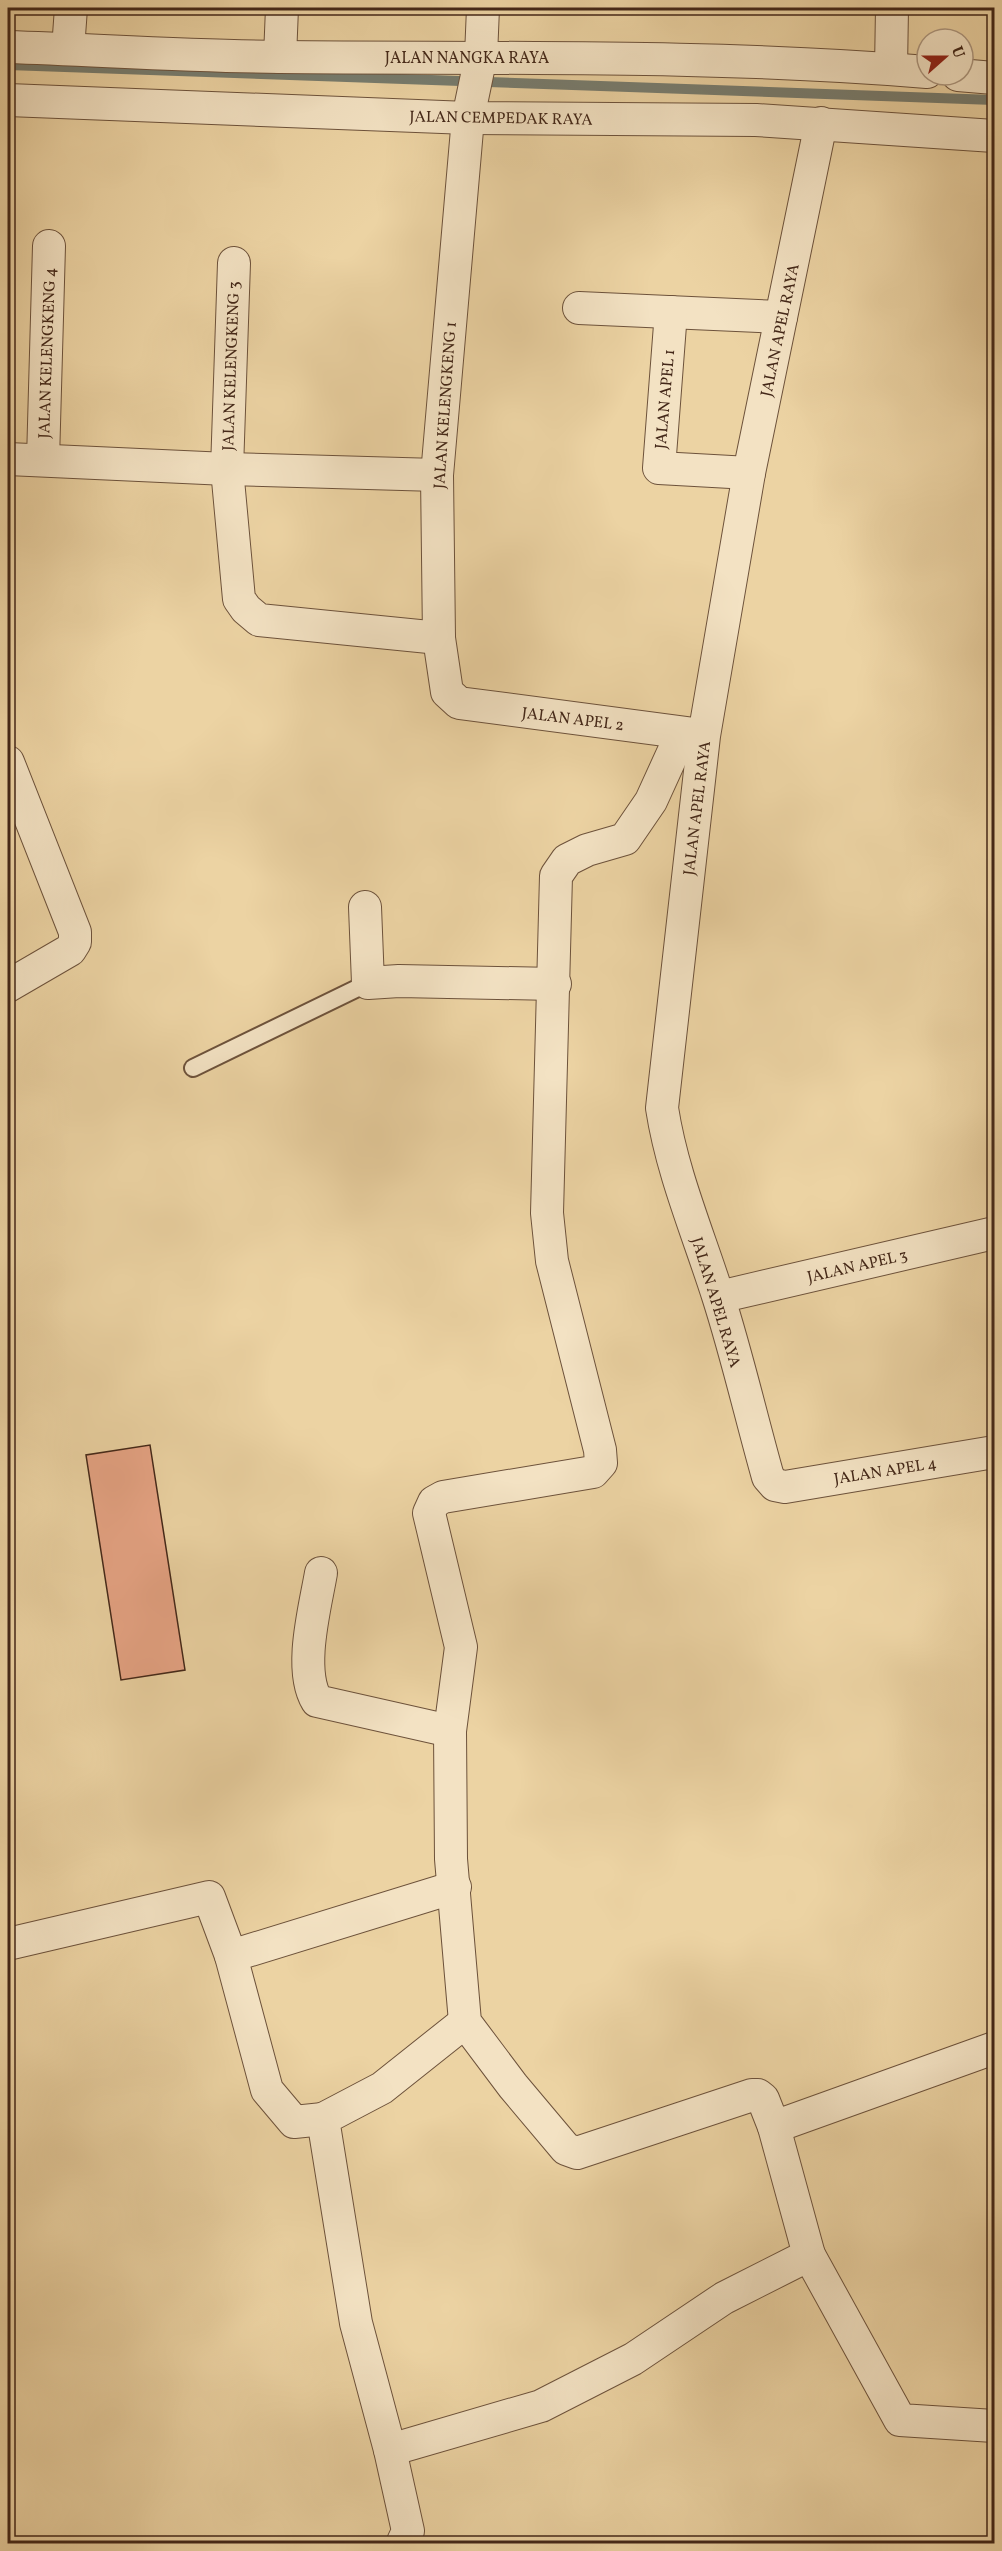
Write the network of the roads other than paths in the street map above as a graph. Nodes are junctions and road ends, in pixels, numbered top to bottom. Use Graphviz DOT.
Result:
graph roads {
  1 [pos="70,8"];
  2 [pos="282,8"];
  3 [pos="483,8"];
  4 [pos="892,8"];
  5 [pos="8,47"];
  6 [pos="68,49"];
  7 [pos="481,56"];
  8 [pos="280,57"];
  9 [pos="891,69"];
  10 [pos="915,71"];
  11 [pos="975,76"];
  12 [pos="994,78"];
  13 [pos="8,100"];
  14 [pos="468,118"];
  15 [pos="821,123"];
  16 [pos="994,136"];
  17 [pos="49,246"];
  18 [pos="234,263"];
  19 [pos="579,308"];
  20 [pos="671,312"];
  21 [pos="781,318"];
  22 [pos="8,459"];
  23 [pos="43,460"];
  24 [pos="227,469"];
  25 [pos="749,473"];
  26 [pos="437,475"];
  27 [pos="439,638"];
  28 [pos="447,692"];
  29 [pos="693,734"];
  30 [pos="8,762"];
  31 [pos="365,907"];
  32 [pos="368,982"];
  33 [pos="555,984"];
  34 [pos="8,986"];
  35 [pos="193,1068"];
  36 [pos="994,1233"];
  37 [pos="719,1297"];
  38 [pos="994,1452"];
  39 [pos="775,1485"];
  40 [pos="321,1573"];
  41 [pos="450,1731"];
  42 [pos="455,1887"];
  43 [pos="8,1944"];
  44 [pos="231,1956"];
  45 [pos="465,2022"];
  46 [pos="994,2048"];
  47 [pos="323,2119"];
  48 [pos="774,2127"];
  49 [pos="809,2255"];
  50 [pos="994,2426"];
  51 [pos="390,2450"];
  52 [pos="402,2544"];
  1 -- 6 [label="street"];
  2 -- 8 [label="street"];
  3 -- 7 [label="street, JALAN KELENGKENG 1"];
  4 -- 9 [label="street"];
  5 -- 6 [label="street, JALAN NANGKA RAYA"];
  6 -- 8 [label="street, JALAN NANGKA RAYA"];
  7 -- 8 [label="street, JALAN NANGKA RAYA"];
  7 -- 9 [label="street, JALAN NANGKA RAYA"];
  7 -- 14 [label="street, JALAN KELENGKENG 1"];
  9 -- 10 [label="street, JALAN NANGKA RAYA"];
  11 -- 12 [label="street"];
  13 -- 14 [label="street, JALAN CEMPEDAK RAYA"];
  14 -- 15 [label="street, JALAN CEMPEDAK RAYA"];
  14 -- 26 [label="street, JALAN KELENGKENG 1"];
  15 -- 16 [label="street, JALAN CEMPEDAK RAYA"];
  15 -- 21 [label="street, JALAN APEL RAYA"];
  17 -- 23 [label="street, JALAN KELENGKENG 4"];
  18 -- 24 [label="street, JALAN KELENGKENG 3"];
  19 -- 20 [label="street"];
  20 -- 21 [label="street"];
  20 -- 25 [label="street, JALAN APEL 1"];
  21 -- 25 [label="street, JALAN APEL RAYA"];
  22 -- 23 [label="street"];
  23 -- 24 [label="street"];
  24 -- 26 [label="street"];
  24 -- 27 [label="street, JALAN KELENGKENG 3"];
  25 -- 29 [label="street, JALAN APEL RAYA"];
  26 -- 27 [label="street, JALAN KELENGKENG 1"];
  27 -- 28 [label="street, JALAN KELENGKENG 1"];
  28 -- 29 [label="street, JALAN APEL 2"];
  29 -- 33 [label="street"];
  29 -- 37 [label="street, JALAN APEL RAYA"];
  30 -- 34 [label="street"];
  31 -- 32 [label="street"];
  32 -- 33 [label="street"];
  32 -- 35 [label="lane"];
  33 -- 41 [label="street"];
  36 -- 37 [label="street, JALAN APEL 3"];
  37 -- 39 [label="street, JALAN APEL RAYA"];
  38 -- 39 [label="street, JALAN APEL 4"];
  40 -- 41 [label="street"];
  41 -- 42 [label="street"];
  42 -- 44 [label="street"];
  42 -- 45 [label="street"];
  43 -- 44 [label="street"];
  44 -- 47 [label="street"];
  45 -- 47 [label="street"];
  45 -- 48 [label="street"];
  46 -- 48 [label="street"];
  47 -- 51 [label="street"];
  48 -- 49 [label="street"];
  49 -- 50 [label="street"];
  49 -- 51 [label="street"];
  51 -- 52 [label="street"];
}
